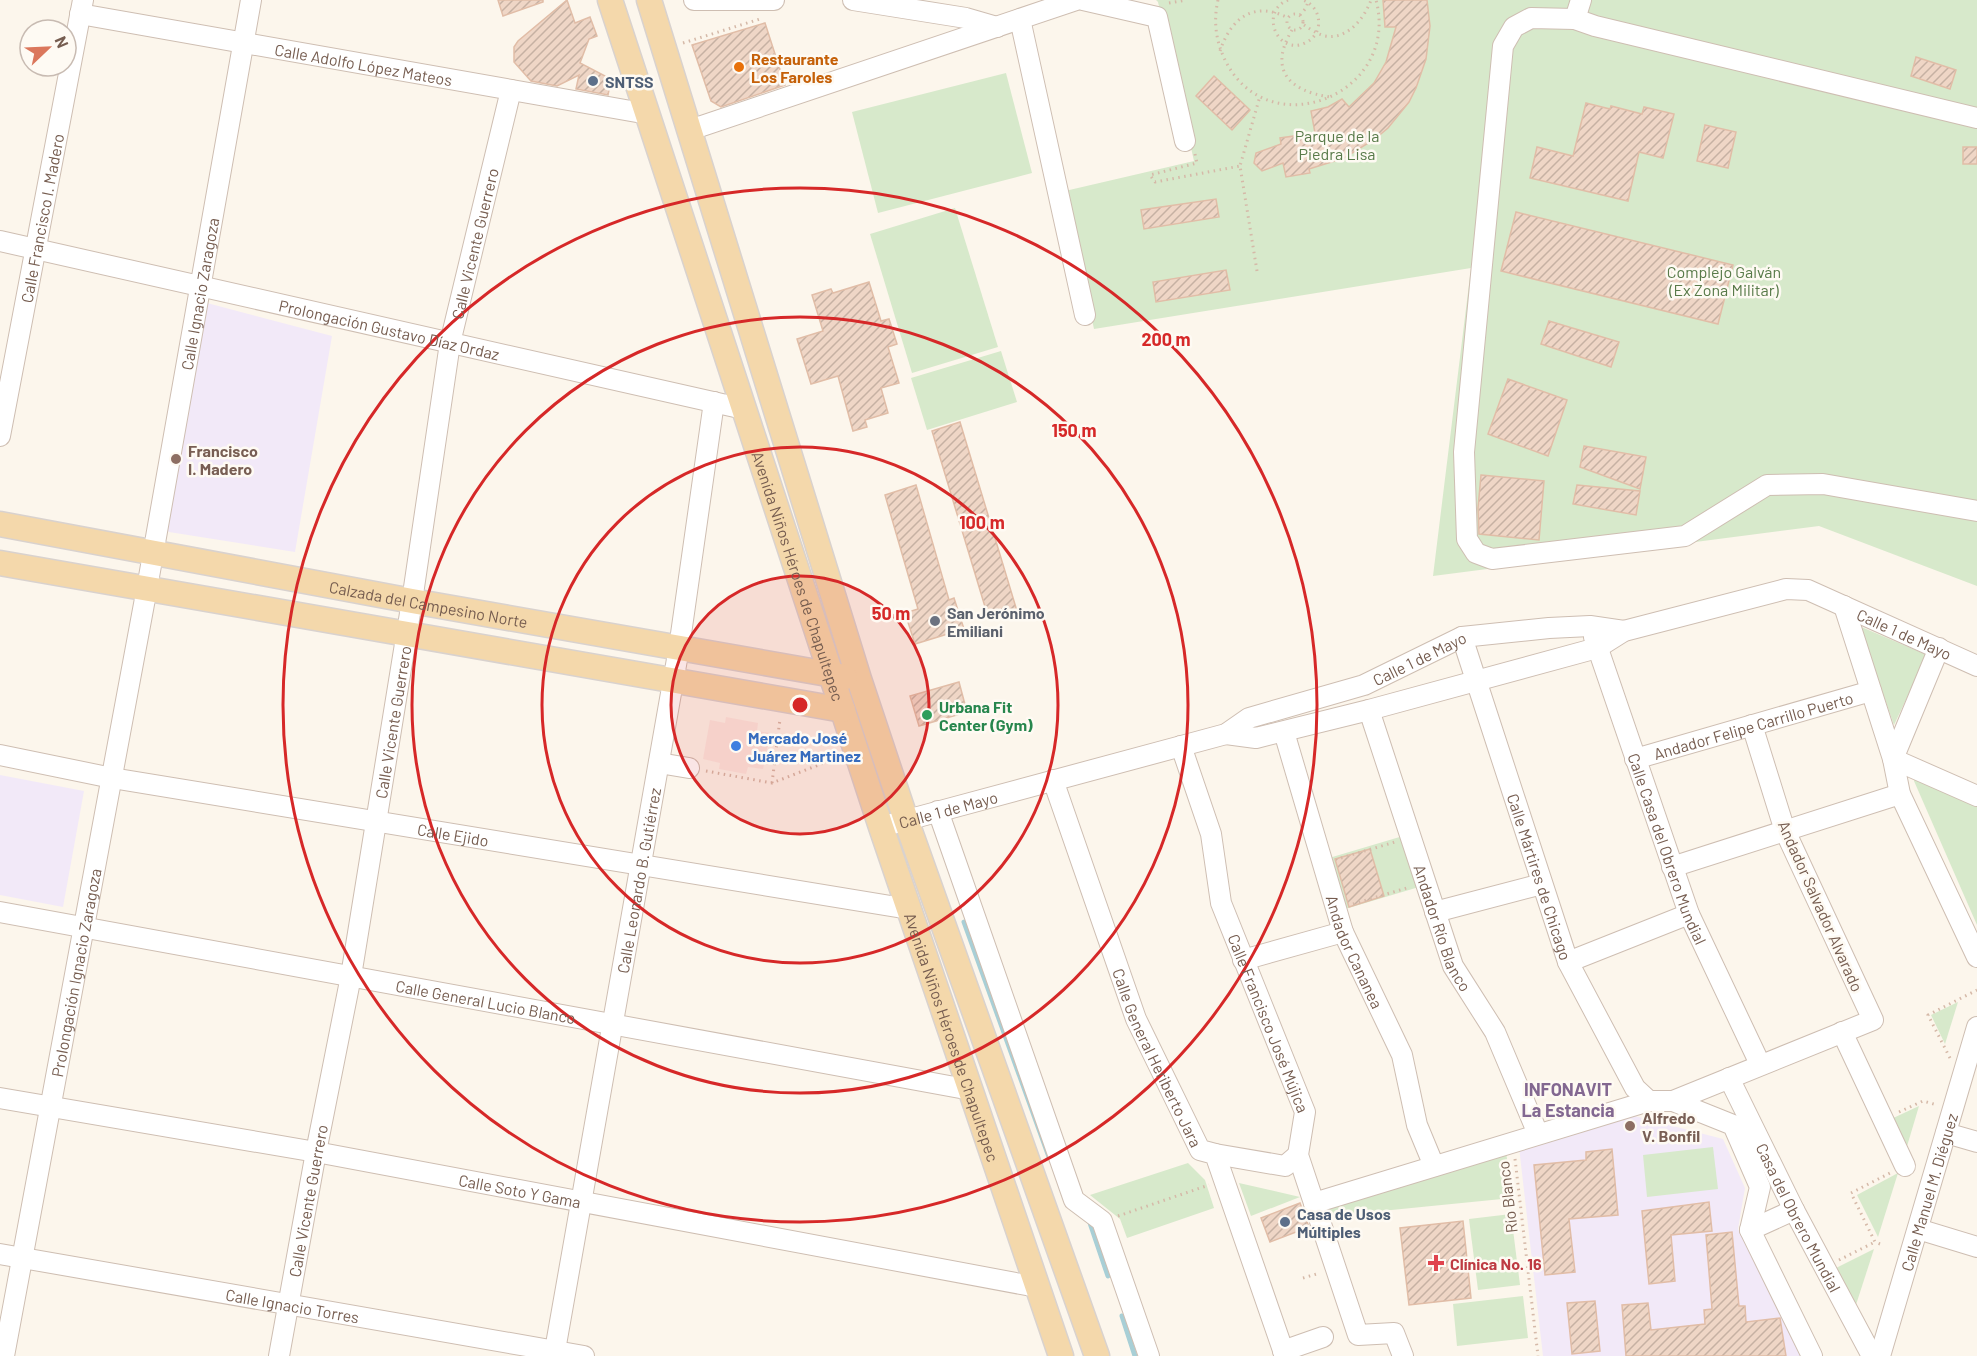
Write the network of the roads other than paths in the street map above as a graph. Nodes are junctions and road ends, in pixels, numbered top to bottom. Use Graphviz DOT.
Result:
graph roads {
  1 [pos="251,0"];
  2 [pos="610,0"];
  3 [pos="649,0"];
  4 [pos="695,0"];
  5 [pos="853,0"];
  6 [pos="1076,0"];
  7 [pos="1083,0"];
  8 [pos="1581,0"];
  9 [pos="774,1"];
  10 [pos="81,7"];
  11 [pos="1020,19"];
  12 [pos="1575,20"];
  13 [pos="997,27"];
  14 [pos="243,42"];
  15 [pos="511,90"];
  16 [pos="648,114"];
  17 [pos="1977,118"];
  18 [pos="690,130"];
  19 [pos="1185,141"];
  20 [pos="0,241"];
  21 [pos="35,249"];
  22 [pos="200,286"];
  23 [pos="1085,315"];
  24 [pos="450,343"];
  25 [pos="714,402"];
  26 [pos="744,409"];
  27 [pos="0,436"];
  28 [pos="1977,511"];
  29 [pos="0,524"];
  30 [pos="153,552"];
  31 [pos="0,563"];
  32 [pos="147,588"];
  33 [pos="412,601"];
  34 [pos="1844,606"];
  35 [pos="479,613"];
  36 [pos="541,624"];
  37 [pos="1590,626"];
  38 [pos="1624,631"];
  39 [pos="406,634"];
  40 [pos="1462,638"];
  41 [pos="473,645"];
  42 [pos="679,648"];
  43 [pos="1597,648"];
  44 [pos="1939,648"];
  45 [pos="535,657"];
  46 [pos="1977,666"];
  47 [pos="831,676"];
  48 [pos="859,679"];
  49 [pos="1476,680"];
  50 [pos="673,681"];
  51 [pos="1871,691"];
  52 [pos="843,710"];
  53 [pos="1370,710"];
  54 [pos="1752,725"];
  55 [pos="1284,732"];
  56 [pos="1226,734"];
  57 [pos="1181,746"];
  58 [pos="0,755"];
  59 [pos="1635,759"];
  60 [pos="1893,759"];
  61 [pos="658,763"];
  62 [pos="689,768"];
  63 [pos="112,777"];
  64 [pos="1053,780"];
  65 [pos="1900,794"];
  66 [pos="1977,796"];
  67 [pos="938,811"];
  68 [pos="906,820"];
  69 [pos="377,821"];
  70 [pos="881,827"];
  71 [pos="1785,831"];
  72 [pos="640,865"];
  73 [pos="1672,867"];
  74 [pos="1542,884"];
  75 [pos="909,909"];
  76 [pos="0,912"];
  77 [pos="1435,912"];
  78 [pos="1689,914"];
  79 [pos="84,927"];
  80 [pos="1343,932"];
  81 [pos="1977,957"];
  82 [pos="1243,960"];
  83 [pos="1568,962"];
  84 [pos="351,976"];
  85 [pos="613,1024"];
  86 [pos="1977,1027"];
  87 [pos="1842,1032"];
  88 [pos="1760,1064"];
  89 [pos="1729,1078"];
  90 [pos="971,1090"];
  91 [pos="0,1098"];
  92 [pos="1649,1101"];
  93 [pos="1673,1101"];
  94 [pos="50,1108"];
  95 [pos="1946,1133"];
  96 [pos="1538,1134"];
  97 [pos="1977,1142"];
  98 [pos="316,1152"];
  99 [pos="1215,1154"];
  100 [pos="1298,1155"];
  101 [pos="1434,1166"];
  102 [pos="1905,1166"];
  103 [pos="582,1202"];
  104 [pos="1314,1203"];
  105 [pos="1794,1210"];
  106 [pos="1918,1229"];
  107 [pos="1750,1230"];
  108 [pos="1977,1247"];
  109 [pos="0,1254"];
  110 [pos="22,1258"];
  111 [pos="1038,1287"];
  112 [pos="289,1305"];
  113 [pos="1323,1337"];
  114 [pos="555,1354"];
  115 [pos="1284,1354"];
  116 [pos="4,1356"];
  117 [pos="279,1356"];
  118 [pos="584,1356"];
  119 [pos="1061,1356"];
  120 [pos="1097,1356"];
  121 [pos="1149,1356"];
  122 [pos="1403,1356"];
  123 [pos="1812,1356"];
  124 [pos="1872,1356"];
  125 [pos="1880,1356"];
  1 -- 14 [label="street, Calle Ignacio Zaragoza"];
  2 -- 16 [label="main road, Avenida Niños Héroes de Chapultepec"];
  3 -- 18 [label="main road, Avenida Niños Héroes de Chapultepec"];
  4 -- 9 [label="street"];
  5 -- 13 [label="street"];
  6 -- 11 [label="street"];
  7 -- 19 [label="street"];
  8 -- 12 [label="street"];
  10 -- 14 [label="street, Calle Adolfo López Mateos"];
  10 -- 21 [label="street, Calle Francisco I. Madero"];
  11 -- 13 [label="street"];
  11 -- 23 [label="street"];
  12 -- 17 [label="street"];
  12 -- 28 [label="street"];
  13 -- 18 [label="street"];
  14 -- 15 [label="street, Calle Adolfo López Mateos"];
  14 -- 22 [label="street, Calle Ignacio Zaragoza"];
  15 -- 16 [label="street, Calle Adolfo López Mateos"];
  15 -- 24 [label="street, Calle Vicente Guerrero"];
  16 -- 26 [label="main road, Avenida Niños Héroes de Chapultepec"];
  18 -- 48 [label="main road, Avenida Niños Héroes de Chapultepec"];
  20 -- 21 [label="street, Prolongación Gustavo Díaz Ordaz"];
  21 -- 22 [label="street, Prolongación Gustavo Díaz Ordaz"];
  21 -- 27 [label="street, Calle Francisco I. Madero"];
  22 -- 24 [label="street, Prolongación Gustavo Díaz Ordaz"];
  22 -- 30 [label="street, Calle Ignacio Zaragoza"];
  24 -- 25 [label="street, Prolongación Gustavo Díaz Ordaz"];
  24 -- 33 [label="street, Calle Vicente Guerrero"];
  25 -- 26 [label="street, Prolongación Gustavo Díaz Ordaz"];
  25 -- 42 [label="street, Calle Leonardo B. Gutiérrez"];
  26 -- 47 [label="main road, Avenida Niños Héroes de Chapultepec"];
  29 -- 30 [label="main road, Calzada del Campesino Norte"];
  30 -- 32 [label="street, Calle Ignacio Zaragoza"];
  30 -- 33 [label="main road, Calzada del Campesino Norte"];
  31 -- 32 [label="main road, Calzada del Campesino Norte"];
  32 -- 39 [label="main road, Calzada del Campesino Norte"];
  32 -- 63 [label="street, Prolongación Ignacio Zaragoza"];
  33 -- 35 [label="main road, Calzada del Campesino Norte"];
  33 -- 39 [label="street, Calle Vicente Guerrero"];
  34 -- 38 [label="street, Calle 1 de Mayo"];
  34 -- 44 [label="street, Calle 1 de Mayo"];
  34 -- 51 [label="street"];
  35 -- 36 [label="main road, Calzada del Campesino Norte"];
  35 -- 41 [label="main road"];
  36 -- 42 [label="main road, Calzada del Campesino Norte"];
  36 -- 45 [label="main road"];
  37 -- 38 [label="street, Calle 1 de Mayo"];
  37 -- 40 [label="street, Calle 1 de Mayo"];
  37 -- 43 [label="street, Calle Casa del Obrero Mundial"];
  38 -- 43 [label="street, Calle 1 de Mayo"];
  39 -- 41 [label="main road, Calzada del Campesino Norte"];
  39 -- 69 [label="street, Calle Vicente Guerrero"];
  40 -- 49 [label="street, Calle Mártires de Chicago"];
  40 -- 56 [label="street, Calle 1 de Mayo"];
  41 -- 45 [label="main road, Calzada del Campesino Norte"];
  42 -- 47 [label="main road, Calzada del Campesino Norte"];
  42 -- 50 [label="street, Calle Leonardo B. Gutiérrez"];
  43 -- 49 [label="street, Calle 1 de Mayo"];
  43 -- 59 [label="street, Calle Casa del Obrero Mundial"];
  44 -- 46 [label="street, Calle 1 de Mayo"];
  44 -- 60 [label="street"];
  45 -- 50 [label="main road, Calzada del Campesino Norte"];
  47 -- 48 [label="main road, Calzada del Campesino Norte"];
  47 -- 52 [label="main road, Avenida Niños Héroes de Chapultepec"];
  48 -- 68 [label="main road, Avenida Niños Héroes de Chapultepec"];
  49 -- 53 [label="street, Calle 1 de Mayo"];
  49 -- 74 [label="street, Calle Mártires de Chicago"];
  50 -- 52 [label="main road, Calzada del Campesino Norte"];
  50 -- 61 [label="street, Calle Leonardo B. Gutiérrez"];
  51 -- 54 [label="street, Andador Felipe Carrillo Puerto"];
  51 -- 60 [label="street"];
  52 -- 70 [label="main road, Avenida Niños Héroes de Chapultepec"];
  53 -- 55 [label="street, Calle 1 de Mayo"];
  53 -- 77 [label="street, Andador Río Blanco"];
  54 -- 59 [label="street, Andador Felipe Carrillo Puerto"];
  54 -- 71 [label="street, Andador Salvador Alvarado"];
  55 -- 56 [label="street, Calle 1 de Mayo"];
  55 -- 80 [label="street, Andador Cananea"];
  56 -- 57 [label="street, Calle 1 de Mayo"];
  57 -- 64 [label="street, Calle 1 de Mayo"];
  57 -- 82 [label="street, Calle Francisco José Mújica"];
  58 -- 63 [label="street, Calle Ejido"];
  59 -- 73 [label="street, Calle Casa del Obrero Mundial"];
  60 -- 65 [label="street"];
  60 -- 66 [label="street"];
  61 -- 62 [label="street"];
  61 -- 72 [label="street, Calle Leonardo B. Gutiérrez"];
  63 -- 69 [label="street, Calle Ejido"];
  63 -- 79 [label="street, Prolongación Ignacio Zaragoza"];
  64 -- 67 [label="street, Calle 1 de Mayo"];
  64 -- 99 [label="street, Calle General Heriberto Jara"];
  65 -- 71 [label="street"];
  65 -- 81 [label="street"];
  67 -- 68 [label="street, Calle 1 de Mayo"];
  67 -- 121 [label="street"];
  68 -- 70 [label="street, Calle 1 de Mayo"];
  68 -- 120 [label="main road, Avenida Niños Héroes de Chapultepec"];
  69 -- 72 [label="street, Calle Ejido"];
  69 -- 84 [label="street, Calle Vicente Guerrero"];
  70 -- 75 [label="main road, Avenida Niños Héroes de Chapultepec"];
  71 -- 73 [label="street"];
  71 -- 87 [label="street, Andador Salvador Alvarado"];
  72 -- 75 [label="street, Calle Ejido"];
  72 -- 85 [label="street, Calle Leonardo B. Gutiérrez"];
  73 -- 78 [label="street, Calle Casa del Obrero Mundial"];
  74 -- 77 [label="street"];
  74 -- 83 [label="street, Calle Mártires de Chicago"];
  75 -- 90 [label="main road, Avenida Niños Héroes de Chapultepec"];
  76 -- 79 [label="street, Calle General Lucio Blanco"];
  77 -- 96 [label="street, Andador Río Blanco"];
  78 -- 83 [label="street"];
  78 -- 88 [label="street, Calle Casa del Obrero Mundial"];
  79 -- 84 [label="street, Calle General Lucio Blanco"];
  79 -- 94 [label="street, Prolongación Ignacio Zaragoza"];
  80 -- 82 [label="street"];
  80 -- 101 [label="street, Andador Cananea"];
  82 -- 100 [label="street, Calle Francisco José Mújica"];
  83 -- 92 [label="street, Calle Mártires de Chicago"];
  84 -- 85 [label="street, Calle General Lucio Blanco"];
  84 -- 98 [label="street, Calle Vicente Guerrero"];
  85 -- 90 [label="street, Calle General Lucio Blanco"];
  85 -- 103 [label="street, Calle Leonardo B. Gutiérrez"];
  86 -- 95 [label="street, Calle Manuel M. Diéguez"];
  87 -- 88 [label="street, Andador Salvador Alvarado"];
  87 -- 102 [label="street"];
  88 -- 89 [label="street, Andador Salvador Alvarado"];
  89 -- 93 [label="street, Andador Salvador Alvarado"];
  89 -- 105 [label="street, Casa del Obrero Mundial"];
  90 -- 111 [label="main road, Avenida Niños Héroes de Chapultepec"];
  91 -- 94 [label="street, Calle Soto Y Gama"];
  92 -- 93 [label="street, Andador Salvador Alvarado"];
  92 -- 96 [label="street, Andador Salvador Alvarado"];
  93 -- 107 [label="street"];
  94 -- 98 [label="street, Calle Soto Y Gama"];
  94 -- 110 [label="street, Prolongación Ignacio Zaragoza"];
  95 -- 97 [label="street"];
  95 -- 106 [label="street, Calle Manuel M. Diéguez"];
  96 -- 101 [label="street, Andador Salvador Alvarado"];
  98 -- 103 [label="street, Calle Soto Y Gama"];
  98 -- 112 [label="street, Calle Vicente Guerrero"];
  99 -- 100 [label="street"];
  99 -- 115 [label="street, Calle General Heriberto Jara"];
  100 -- 104 [label="street, Calle Francisco José Mújica"];
  101 -- 104 [label="street, Andador Salvador Alvarado"];
  103 -- 111 [label="street, Calle Soto Y Gama"];
  103 -- 114 [label="street, Calle Leonardo B. Gutiérrez"];
  104 -- 122 [label="street, Calle Francisco José Mújica"];
  105 -- 107 [label="street"];
  105 -- 124 [label="street, Casa del Obrero Mundial"];
  106 -- 108 [label="street"];
  106 -- 125 [label="street, Calle Manuel M. Diéguez"];
  107 -- 123 [label="street"];
  109 -- 110 [label="street, Calle Ignacio Torres"];
  110 -- 112 [label="street, Calle Ignacio Torres"];
  110 -- 116 [label="street, Prolongación Ignacio Zaragoza"];
  111 -- 119 [label="main road, Avenida Niños Héroes de Chapultepec"];
  112 -- 114 [label="street, Calle Ignacio Torres"];
  112 -- 117 [label="street, Calle Vicente Guerrero"];
  113 -- 115 [label="street"];
  114 -- 118 [label="street, Calle Ignacio Torres"];
}
